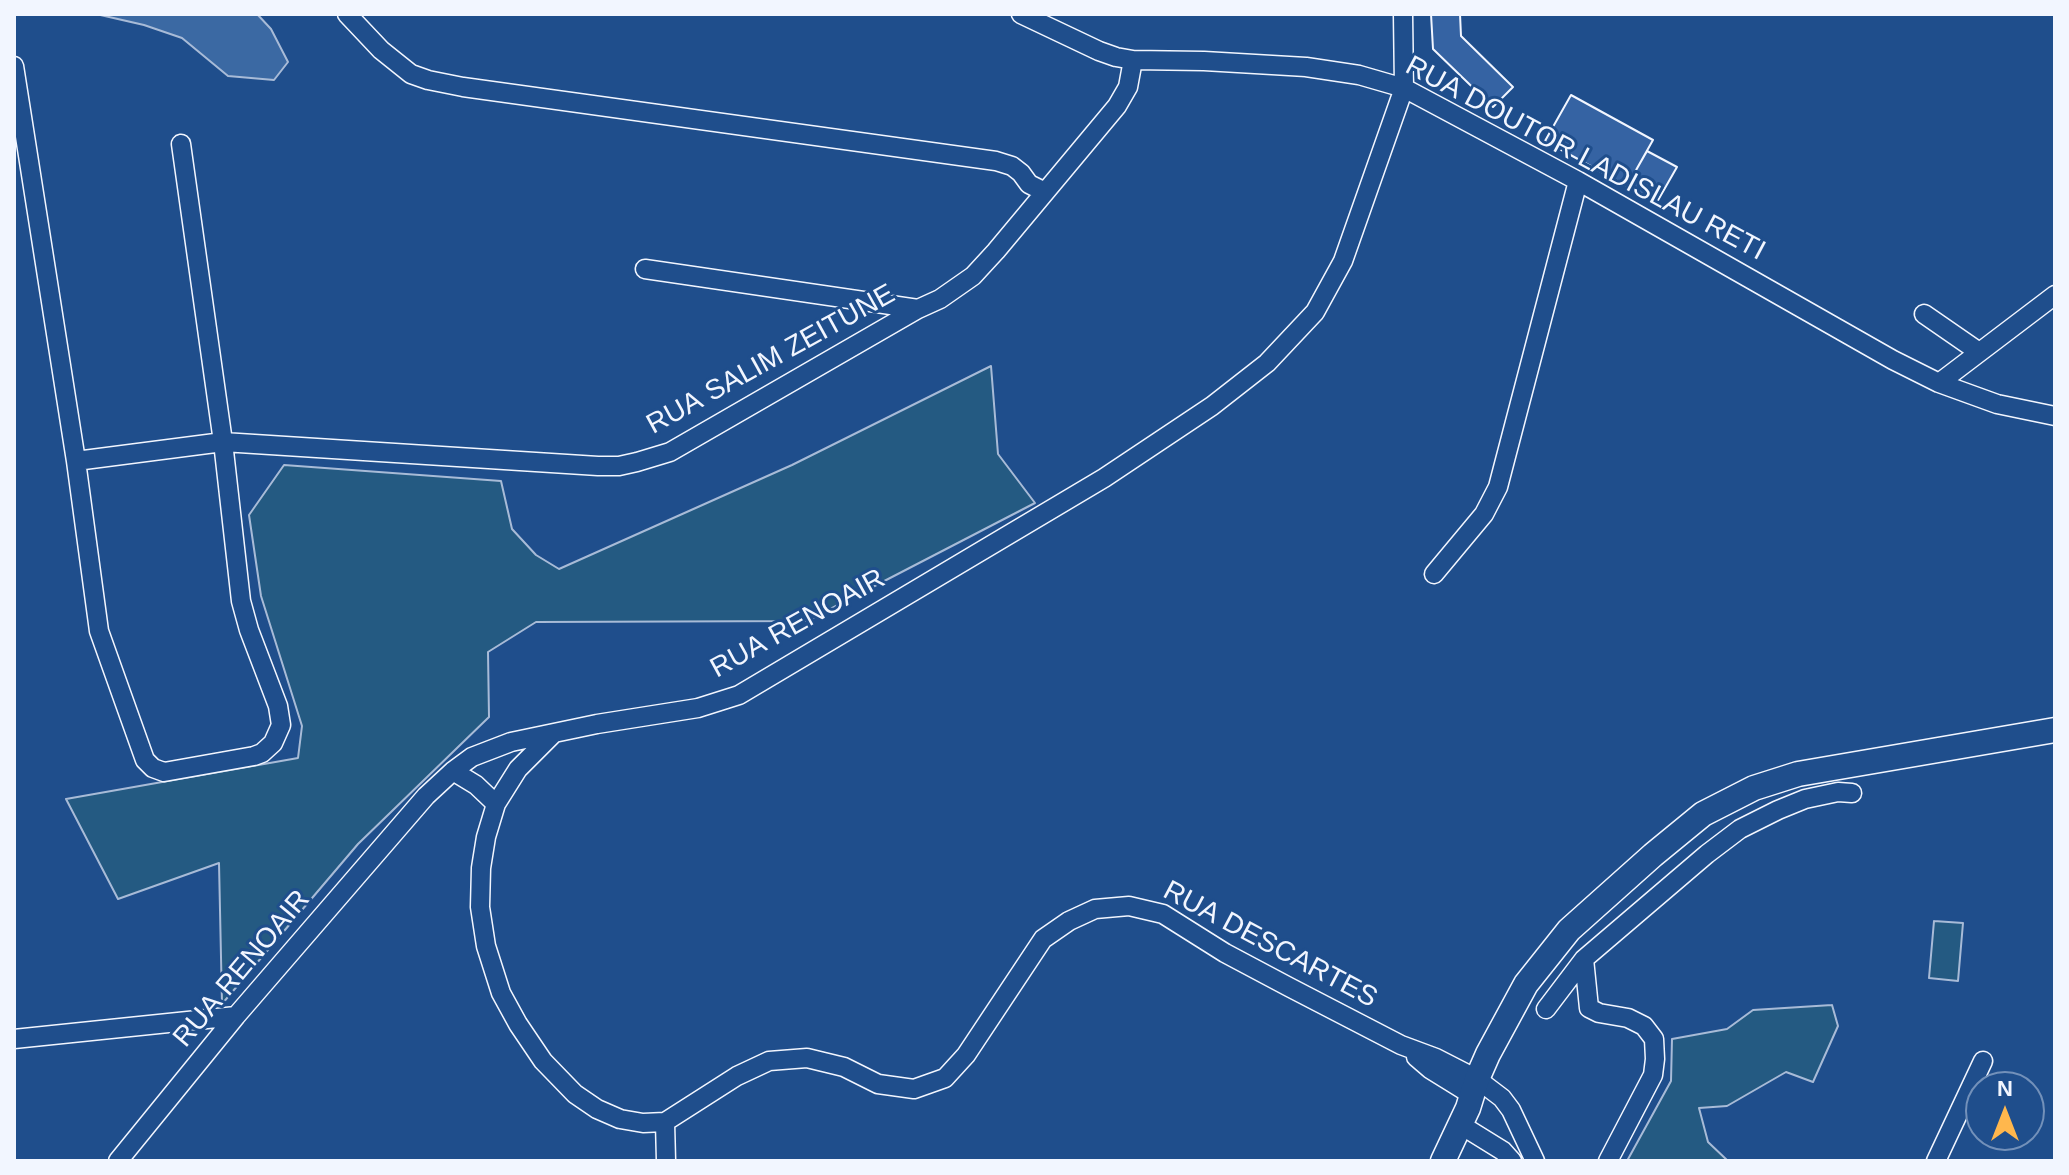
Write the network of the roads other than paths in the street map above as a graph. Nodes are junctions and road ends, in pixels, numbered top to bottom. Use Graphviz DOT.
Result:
graph roads {
  1 [pos="347,14"];
  2 [pos="1021,14"];
  3 [pos="1403,14"];
  4 [pos="1133,60"];
  5 [pos="14,66"];
  6 [pos="1404,88"];
  7 [pos="181,144"];
  8 [pos="1578,181"];
  9 [pos="1045,192"];
  10 [pos="645,269"];
  11 [pos="2055,295"];
  12 [pos="918,309"];
  13 [pos="1924,314"];
  14 [pos="1979,352"];
  15 [pos="1939,383"];
  16 [pos="2055,416"];
  17 [pos="223,442"];
  18 [pos="76,461"];
  19 [pos="1434,574"];
  20 [pos="2055,730"];
  21 [pos="553,734"];
  22 [pos="453,771"];
  23 [pos="1852,793"];
  24 [pos="496,804"];
  25 [pos="1584,959"];
  26 [pos="1546,1009"];
  27 [pos="236,1016"];
  28 [pos="14,1039"];
  29 [pos="1983,1061"];
  30 [pos="1474,1087"];
  31 [pos="665,1122"];
  32 [pos="1461,1125"];
  33 [pos="1610,1160"];
  34 [pos="118,1161"];
  35 [pos="666,1161"];
  36 [pos="1443,1161"];
  37 [pos="1512,1161"];
  38 [pos="1535,1161"];
  39 [pos="1936,1161"];
  1 -- 9 [label="street"];
  2 -- 4 [label="street, RUA DOUTOR LADISLAU RETI"];
  3 -- 6 [label="street"];
  4 -- 6 [label="street, RUA DOUTOR LADISLAU RETI"];
  4 -- 9 [label="street, RUA SALIM ZEITUNE"];
  5 -- 18 [label="street"];
  6 -- 8 [label="street, RUA DOUTOR LADISLAU RETI"];
  6 -- 21 [label="street, RUA RENOAIR"];
  7 -- 17 [label="street"];
  8 -- 15 [label="street, RUA DOUTOR LADISLAU RETI"];
  8 -- 19 [label="street"];
  9 -- 12 [label="street, RUA SALIM ZEITUNE"];
  10 -- 12 [label="street"];
  11 -- 14 [label="street"];
  12 -- 17 [label="street, RUA SALIM ZEITUNE"];
  13 -- 14 [label="street"];
  14 -- 15 [label="street"];
  15 -- 16 [label="street, RUA DOUTOR LADISLAU RETI"];
  17 -- 18 [label="street, RUA SALIM ZEITUNE"];
  17 -- 18 [label="street"];
  20 -- 30 [label="main road"];
  21 -- 22 [label="street, RUA RENOAIR"];
  21 -- 24 [label="street"];
  22 -- 24 [label="street"];
  22 -- 27 [label="street, RUA RENOAIR"];
  23 -- 25 [label="street"];
  24 -- 31 [label="street"];
  25 -- 26 [label="street"];
  25 -- 33 [label="street"];
  27 -- 28 [label="street"];
  27 -- 34 [label="street, RUA RENOAIR"];
  29 -- 39 [label="street"];
  30 -- 31 [label="street, RUA DESCARTES"];
  30 -- 32 [label="main road"];
  30 -- 38 [label="street, RUA DESCARTES"];
  31 -- 35 [label="street"];
  32 -- 36 [label="main road"];
  32 -- 37 [label="street"];
}
